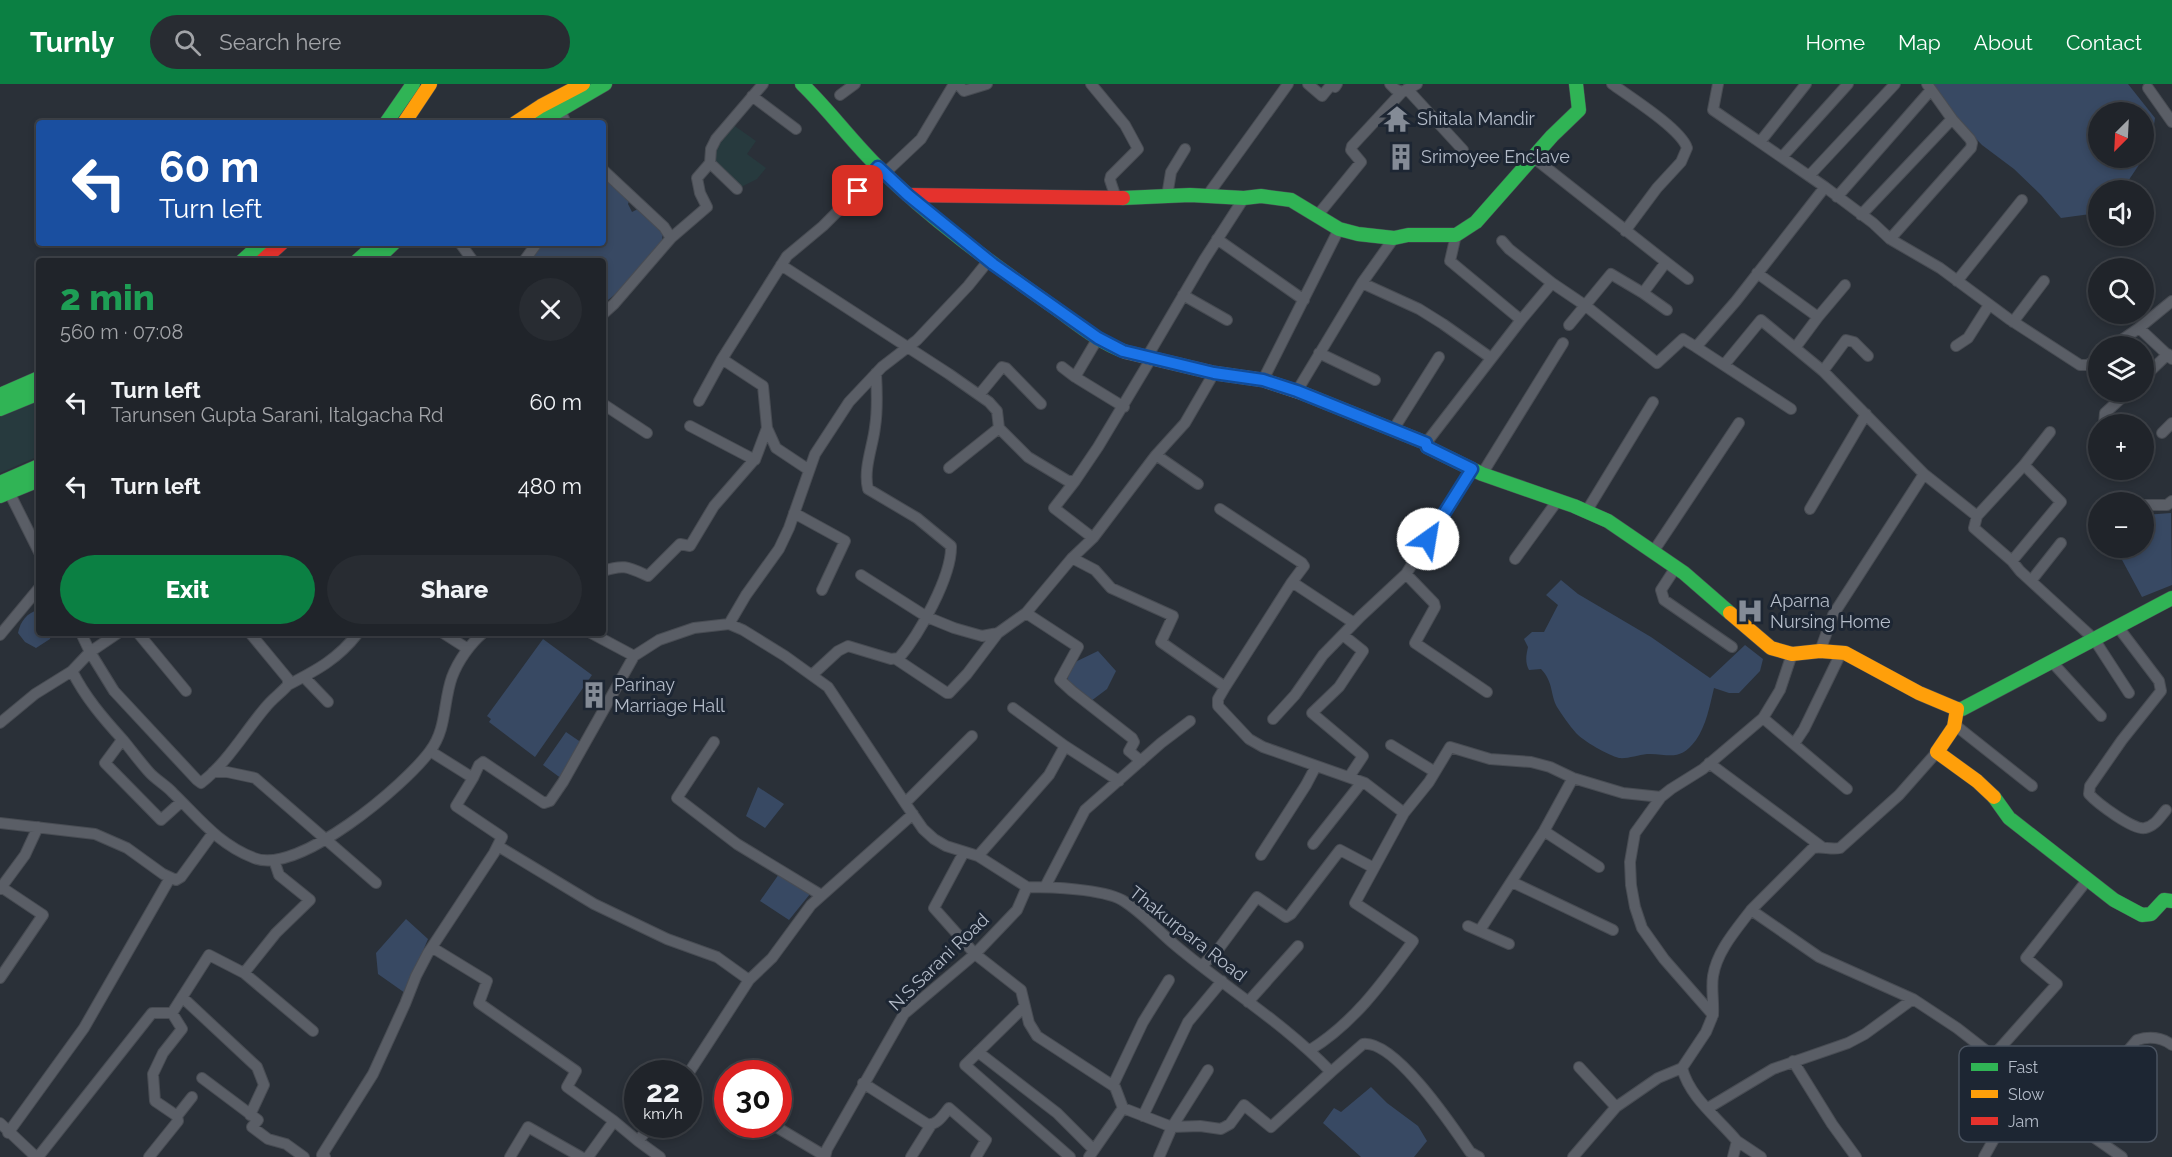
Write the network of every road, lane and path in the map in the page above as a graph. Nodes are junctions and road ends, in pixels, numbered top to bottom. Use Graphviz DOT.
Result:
graph roads {
  1 [pos="413,84"];
  2 [pos="430,84"];
  3 [pos="583,84"];
  4 [pos="605,84"];
  5 [pos="763,84"];
  6 [pos="802,84"];
  7 [pos="855,84"];
  8 [pos="956,84"];
  9 [pos="987,84"];
  10 [pos="1091,84"];
  11 [pos="1288,84"];
  12 [pos="1308,84"];
  13 [pos="1337,84"];
  14 [pos="1390,84"];
  15 [pos="1576,84"];
  16 [pos="1612,84"];
  17 [pos="1718,84"];
  18 [pos="1806,84"];
  19 [pos="1848,84"];
  20 [pos="1895,84"];
  21 [pos="1929,87"];
  22 [pos="2148,88"];
  23 [pos="1409,89"];
  24 [pos="840,95"];
  25 [pos="752,96"];
  26 [pos="558,109"];
  27 [pos="1952,119"];
  28 [pos="388,120"];
  29 [pos="406,120"];
  30 [pos="520,120"];
  31 [pos="542,120"];
  32 [pos="564,120"];
  33 [pos="2172,122"];
  34 [pos="796,129"];
  35 [pos="1760,142"];
  36 [pos="1185,149"];
  37 [pos="1463,150"];
  38 [pos="1782,157"];
  39 [pos="1534,158"];
  40 [pos="710,163"];
  41 [pos="882,170"];
  42 [pos="606,173"];
  43 [pos="1809,176"];
  44 [pos="1825,187"];
  45 [pos="738,189"];
  46 [pos="908,195"];
  47 [pos="1167,196"];
  48 [pos="1207,196"];
  49 [pos="1837,197"];
  50 [pos="1116,198"];
  51 [pos="1244,198"];
  52 [pos="2022,200"];
  53 [pos="1861,215"];
  54 [pos="1317,216"];
  55 [pos="1339,229"];
  56 [pos="1625,231"];
  57 [pos="1456,235"];
  58 [pos="671,238"];
  59 [pos="1394,238"];
  60 [pos="1217,239"];
  61 [pos="1890,239"];
  62 [pos="1502,241"];
  63 [pos="259,246"];
  64 [pos="279,246"];
  65 [pos="374,246"];
  66 [pos="391,246"];
  67 [pos="245,258"];
  68 [pos="265,258"];
  69 [pos="360,258"];
  70 [pos="378,258"];
  71 [pos="989,260"];
  72 [pos="1666,262"];
  73 [pos="781,265"];
  74 [pos="1757,273"];
  75 [pos="1688,279"];
  76 [pos="1957,281"];
  77 [pos="2044,281"];
  78 [pos="1362,283"];
  79 [pos="1552,283"];
  80 [pos="1845,285"];
  81 [pos="1643,293"];
  82 [pos="1183,296"];
  83 [pos="1305,300"];
  84 [pos="2172,301"];
  85 [pos="1989,305"];
  86 [pos="1586,306"];
  87 [pos="1667,310"];
  88 [pos="606,311"];
  89 [pos="1818,317"];
  90 [pos="1227,320"];
  91 [pos="1521,320"];
  92 [pos="2013,322"];
  93 [pos="1569,325"];
  94 [pos="2139,328"];
  95 [pos="2128,336"];
  96 [pos="1098,338"];
  97 [pos="1563,343"];
  98 [pos="1696,346"];
  99 [pos="1956,346"];
  100 [pos="907,347"];
  101 [pos="1795,348"];
  102 [pos="1319,353"];
  103 [pos="1868,356"];
  104 [pos="1149,357"];
  105 [pos="1439,357"];
  106 [pos="2170,357"];
  107 [pos="1491,358"];
  108 [pos="722,359"];
  109 [pos="1724,365"];
  110 [pos="2088,365"];
  111 [pos="1062,367"];
  112 [pos="2154,369"];
  113 [pos="1823,370"];
  114 [pos="876,373"];
  115 [pos="1214,373"];
  116 [pos="1075,377"];
  117 [pos="36,379"];
  118 [pos="1263,380"];
  119 [pos="1375,380"];
  120 [pos="1297,391"];
  121 [pos="36,394"];
  122 [pos="0,395"];
  123 [pos="979,395"];
  124 [pos="699,401"];
  125 [pos="1653,402"];
  126 [pos="2117,402"];
  127 [pos="1041,404"];
  128 [pos="606,406"];
  129 [pos="1124,407"];
  130 [pos="0,409"];
  131 [pos="1791,409"];
  132 [pos="1866,414"];
  133 [pos="2105,414"];
  134 [pos="1739,423"];
  135 [pos="2172,423"];
  136 [pos="690,426"];
  137 [pos="767,428"];
  138 [pos="999,428"];
  139 [pos="1393,430"];
  140 [pos="2050,432"];
  141 [pos="2162,433"];
  142 [pos="647,434"];
  143 [pos="1426,443"];
  144 [pos="1156,455"];
  145 [pos="754,460"];
  146 [pos="2024,465"];
  147 [pos="36,468"];
  148 [pos="949,468"];
  149 [pos="809,471"];
  150 [pos="1477,472"];
  151 [pos="1924,474"];
  152 [pos="36,481"];
  153 [pos="1075,481"];
  154 [pos="1198,484"];
  155 [pos="3,490"];
  156 [pos="1558,500"];
  157 [pos="2154,505"];
  158 [pos="2170,505"];
  159 [pos="1220,509"];
  160 [pos="1810,509"];
  161 [pos="1586,512"];
  162 [pos="794,513"];
  163 [pos="1977,516"];
  164 [pos="1093,538"];
  165 [pos="2061,543"];
  166 [pos="36,547"];
  167 [pos="1653,552"];
  168 [pos="1072,558"];
  169 [pos="1515,559"];
  170 [pos="2012,561"];
  171 [pos="1676,567"];
  172 [pos="606,570"];
  173 [pos="1406,574"];
  174 [pos="861,575"];
  175 [pos="2031,581"];
  176 [pos="1292,582"];
  177 [pos="822,590"];
  178 [pos="36,592"];
  179 [pos="2172,598"];
  180 [pos="1026,613"];
  181 [pos="927,617"];
  182 [pos="1354,623"];
  183 [pos="729,624"];
  184 [pos="2118,627"];
  185 [pos="998,633"];
  186 [pos="0,635"];
  187 [pos="1343,635"];
  188 [pos="82,636"];
  189 [pos="114,636"];
  190 [pos="140,636"];
  191 [pos="252,636"];
  192 [pos="355,636"];
  193 [pos="449,636"];
  194 [pos="480,636"];
  195 [pos="597,636"];
  196 [pos="2094,639"];
  197 [pos="1732,647"];
  198 [pos="468,649"];
  199 [pos="1820,651"];
  200 [pos="90,652"];
  201 [pos="1841,653"];
  202 [pos="1792,654"];
  203 [pos="634,656"];
  204 [pos="896,659"];
  205 [pos="2052,662"];
  206 [pos="72,671"];
  207 [pos="812,675"];
  208 [pos="304,677"];
  209 [pos="288,685"];
  210 [pos="1224,687"];
  211 [pos="186,691"];
  212 [pos="1487,692"];
  213 [pos="2129,693"];
  214 [pos="328,702"];
  215 [pos="1013,708"];
  216 [pos="1957,710"];
  217 [pos="2101,716"];
  218 [pos="1763,718"];
  219 [pos="1273,719"];
  220 [pos="1190,721"];
  221 [pos="0,723"];
  222 [pos="1956,725"];
  223 [pos="972,736"];
  224 [pos="122,740"];
  225 [pos="714,742"];
  226 [pos="1794,744"];
  227 [pos="1391,745"];
  228 [pos="1065,746"];
  229 [pos="430,751"];
  230 [pos="1937,752"];
  231 [pos="1141,761"];
  232 [pos="1709,764"];
  233 [pos="1316,766"];
  234 [pos="213,772"];
  235 [pos="1435,772"];
  236 [pos="1349,777"];
  237 [pos="473,778"];
  238 [pos="1573,778"];
  239 [pos="1119,781"];
  240 [pos="1362,782"];
  241 [pos="2032,786"];
  242 [pos="1847,789"];
  243 [pos="1662,797"];
  244 [pos="181,802"];
  245 [pos="905,803"];
  246 [pos="2170,809"];
  247 [pos="1404,813"];
  248 [pos="913,814"];
  249 [pos="0,823"];
  250 [pos="38,827"];
  251 [pos="1544,831"];
  252 [pos="213,833"];
  253 [pos="326,838"];
  254 [pos="1313,844"];
  255 [pos="498,846"];
  256 [pos="1822,847"];
  257 [pos="964,852"];
  258 [pos="1261,855"];
  259 [pos="978,856"];
  260 [pos="274,860"];
  261 [pos="1599,867"];
  262 [pos="1374,868"];
  263 [pos="170,878"];
  264 [pos="2088,879"];
  265 [pos="1512,882"];
  266 [pos="376,883"];
  267 [pos="1045,887"];
  268 [pos="1,888"];
  269 [pos="1028,888"];
  270 [pos="820,895"];
  271 [pos="2172,901"];
  272 [pos="1751,910"];
  273 [pos="1468,926"];
  274 [pos="1480,930"];
  275 [pos="1613,930"];
  276 [pos="1509,944"];
  277 [pos="1298,946"];
  278 [pos="433,948"];
  279 [pos="975,954"];
  280 [pos="1202,966"];
  281 [pos="243,973"];
  282 [pos="0,978"];
  283 [pos="749,980"];
  284 [pos="1169,980"];
  285 [pos="1222,981"];
  286 [pos="182,997"];
  287 [pos="1913,999"];
  288 [pos="1248,1002"];
  289 [pos="1024,1006"];
  290 [pos="172,1013"];
  291 [pos="1713,1015"];
  292 [pos="313,1031"];
  293 [pos="2172,1045"];
  294 [pos="1980,1046"];
  295 [pos="2002,1046"];
  296 [pos="2132,1046"];
  297 [pos="1310,1050"];
  298 [pos="978,1052"];
  299 [pos="697,1060"];
  300 [pos="1793,1061"];
  301 [pos="1579,1067"];
  302 [pos="1682,1068"];
  303 [pos="1208,1070"];
  304 [pos="1331,1072"];
  305 [pos="202,1078"];
  306 [pos="863,1083"];
  307 [pos="1113,1085"];
  308 [pos="192,1097"];
  309 [pos="1616,1107"];
  310 [pos="1123,1108"];
  311 [pos="1707,1108"];
  312 [pos="177,1116"];
  313 [pos="250,1116"];
  314 [pos="1143,1116"];
  315 [pos="614,1121"];
  316 [pos="0,1124"];
  317 [pos="931,1125"];
  318 [pos="1172,1126"];
  319 [pos="8,1133"];
  320 [pos="792,1137"];
  321 [pos="640,1138"];
  322 [pos="638,1141"];
  323 [pos="1737,1142"];
  324 [pos="1992,1142"];
  325 [pos="2101,1142"];
  326 [pos="1092,1154"];
  327 [pos="1471,1155"];
  328 [pos="323,1156"];
  329 [pos="37,1157"];
  330 [pos="149,1157"];
  331 [pos="304,1157"];
  332 [pos="510,1157"];
  333 [pos="581,1157"];
  334 [pos="588,1157"];
  335 [pos="660,1157"];
  336 [pos="825,1157"];
  337 [pos="911,1157"];
  338 [pos="976,1157"];
  339 [pos="1070,1157"];
  340 [pos="1159,1157"];
  341 [pos="1573,1157"];
  342 [pos="1733,1157"];
  343 [pos="1761,1157"];
  344 [pos="1856,1157"];
  345 [pos="1984,1157"];
  346 [pos="2122,1157"];
  1 -- 28 [label="street"];
  2 -- 29 [label="street"];
  3 -- 30 [label="street"];
  4 -- 26 [label="street"];
  5 -- 25 [label="street"];
  6 -- 41 [label="street"];
  7 -- 24 [label="street"];
  8 -- 9 [label="street"];
  8 -- 41 [label="street"];
  10 -- 50 [label="street"];
  11 -- 48 [label="street"];
  12 -- 13 [label="street"];
  14 -- 23 [label="street"];
  15 -- 39 [label="street"];
  16 -- 56 [label="street"];
  17 -- 35 [label="street"];
  18 -- 35 [label="street"];
  19 -- 38 [label="street"];
  20 -- 43 [label="street"];
  21 -- 27 [label="street"];
  21 -- 49 [label="street"];
  22 -- 33 [label="street"];
  23 -- 37 [label="street"];
  23 -- 54 [label="street"];
  25 -- 34 [label="street"];
  25 -- 40 [label="street"];
  26 -- 31 [label="street"];
  26 -- 32 [label="street"];
  27 -- 53 [label="street"];
  27 -- 61 [label="street"];
  35 -- 38 [label="street"];
  36 -- 47 [label="street"];
  38 -- 43 [label="street"];
  39 -- 56 [label="street"];
  39 -- 57 [label="street"];
  40 -- 45 [label="street"];
  40 -- 58 [label="street"];
  41 -- 46 [label="street"];
  41 -- 73 [label="street"];
  42 -- 58 [label="street"];
  43 -- 44 [label="street"];
  44 -- 49 [label="street"];
  44 -- 74 [label="street"];
  46 -- 50 [label="street"];
  46 -- 71 [label="street"];
  47 -- 48 [label="street"];
  47 -- 50 [label="street"];
  48 -- 51 [label="street"];
  49 -- 53 [label="street"];
  51 -- 54 [label="street"];
  51 -- 60 [label="street"];
  52 -- 76 [label="street"];
  53 -- 61 [label="street"];
  54 -- 55 [label="street"];
  55 -- 59 [label="street"];
  55 -- 83 [label="street"];
  56 -- 72 [label="street"];
  57 -- 59 [label="street"];
  57 -- 91 [label="street"];
  58 -- 88 [label="street"];
  59 -- 78 [label="street"];
  60 -- 82 [label="street"];
  60 -- 83 [label="street"];
  61 -- 76 [label="street"];
  62 -- 79 [label="street"];
  63 -- 67 [label="street"];
  64 -- 68 [label="street"];
  65 -- 69 [label="street"];
  66 -- 70 [label="street"];
  71 -- 96 [label="street"];
  71 -- 100 [label="street"];
  72 -- 75 [label="street"];
  72 -- 81 [label="street"];
  73 -- 100 [label="street"];
  73 -- 108 [label="street"];
  74 -- 89 [label="street"];
  74 -- 98 [label="street"];
  76 -- 85 [label="street"];
  77 -- 92 [label="street"];
  78 -- 102 [label="street"];
  78 -- 107 [label="street"];
  79 -- 86 [label="street"];
  79 -- 91 [label="street"];
  80 -- 89 [label="street"];
  81 -- 86 [label="street"];
  81 -- 87 [label="street"];
  82 -- 90 [label="street"];
  82 -- 104 [label="street"];
  83 -- 118 [label="street"];
  84 -- 94 [label="street"];
  85 -- 92 [label="street"];
  85 -- 99 [label="street"];
  86 -- 93 [label="street"];
  86 -- 98 [label="street"];
  89 -- 101 [label="street"];
  91 -- 107 [label="street"];
  92 -- 110 [label="street"];
  94 -- 95 [label="street"];
  94 -- 106 [label="street"];
  96 -- 104 [label="street"];
  96 -- 116 [label="street"];
  97 -- 150 [label="street"];
  98 -- 109 [label="street"];
  100 -- 114 [label="street"];
  100 -- 123 [label="street"];
  101 -- 109 [label="street"];
  101 -- 113 [label="street"];
  102 -- 119 [label="street"];
  102 -- 120 [label="street"];
  103 -- 113 [label="street"];
  104 -- 115 [label="street"];
  104 -- 129 [label="street"];
  105 -- 139 [label="street"];
  106 -- 112 [label="street"];
  107 -- 143 [label="street"];
  108 -- 124 [label="street"];
  108 -- 137 [label="street"];
  109 -- 131 [label="street"];
  111 -- 116 [label="street"];
  113 -- 132 [label="street"];
  114 -- 149 [label="street"];
  114 -- 181 [label="street"];
  115 -- 118 [label="street"];
  115 -- 144 [label="street"];
  116 -- 129 [label="street"];
  117 -- 122 [label="street"];
  118 -- 120 [label="street"];
  120 -- 139 [label="street"];
  121 -- 130 [label="street"];
  123 -- 127 [label="street"];
  123 -- 138 [label="street"];
  125 -- 161 [label="street"];
  126 -- 133 [label="street"];
  128 -- 142 [label="street"];
  129 -- 153 [label="street"];
  132 -- 151 [label="street"];
  132 -- 160 [label="street"];
  134 -- 167 [label="street"];
  135 -- 141 [label="street"];
  136 -- 145 [label="street"];
  137 -- 145 [label="street"];
  137 -- 149 [label="street"];
  138 -- 148 [label="street"];
  138 -- 153 [label="street"];
  139 -- 143 [label="street"];
  140 -- 146 [label="street"];
  143 -- 150 [label="street"];
  144 -- 154 [label="street"];
  144 -- 164 [label="street"];
  145 -- 172 [label="street"];
  146 -- 163 [label="street"];
  146 -- 170 [label="street"];
  147 -- 155 [label="street"];
  149 -- 162 [label="street"];
  150 -- 156 [label="street"];
  150 -- 173 [label="street"];
  151 -- 163 [label="street"];
  151 -- 199 [label="street"];
  152 -- 155 [label="street"];
  153 -- 164 [label="street"];
  155 -- 166 [label="street"];
  156 -- 161 [label="street"];
  156 -- 169 [label="street"];
  157 -- 158 [label="street"];
  159 -- 176 [label="street"];
  161 -- 167 [label="street"];
  162 -- 177 [label="street"];
  162 -- 183 [label="street"];
  163 -- 170 [label="street"];
  164 -- 168 [label="street"];
  165 -- 175 [label="street"];
  167 -- 171 [label="street"];
  168 -- 180 [label="street"];
  168 -- 210 [label="street"];
  170 -- 175 [label="street"];
  171 -- 197 [label="street"];
  171 -- 202 [label="street"];
  173 -- 182 [label="street"];
  173 -- 212 [label="street"];
  174 -- 181 [label="street"];
  175 -- 196 [label="street"];
  176 -- 182 [label="street"];
  176 -- 210 [label="street"];
  178 -- 186 [label="street"];
  179 -- 184 [label="street"];
  180 -- 185 [label="street"];
  180 -- 231 [label="street"];
  181 -- 185 [label="street"];
  181 -- 204 [label="street"];
  182 -- 187 [label="street"];
  183 -- 203 [label="street"];
  183 -- 207 [label="street"];
  184 -- 196 [label="street"];
  184 -- 246 [label="street"];
  185 -- 204 [label="street"];
  187 -- 219 [label="street"];
  187 -- 236 [label="street"];
  188 -- 200 [label="street"];
  189 -- 200 [label="street"];
  190 -- 211 [label="street"];
  191 -- 209 [label="street"];
  192 -- 208 [label="street"];
  193 -- 198 [label="street"];
  194 -- 198 [label="street"];
  195 -- 203 [label="street"];
  196 -- 205 [label="street"];
  196 -- 213 [label="street"];
  198 -- 229 [label="street"];
  199 -- 201 [label="street"];
  199 -- 202 [label="street"];
  200 -- 206 [label="street"];
  200 -- 234 [label="street"];
  201 -- 216 [label="street"];
  201 -- 226 [label="street"];
  202 -- 218 [label="street"];
  203 -- 237 [label="street"];
  204 -- 207 [label="street"];
  205 -- 216 [label="street"];
  205 -- 217 [label="street"];
  206 -- 221 [label="street"];
  206 -- 224 [label="street"];
  207 -- 245 [label="street"];
  208 -- 209 [label="street"];
  208 -- 214 [label="street"];
  209 -- 234 [label="street"];
  210 -- 233 [label="street"];
  215 -- 228 [label="street"];
  216 -- 222 [label="street"];
  218 -- 226 [label="street"];
  218 -- 232 [label="street"];
  220 -- 231 [label="street"];
  222 -- 230 [label="street"];
  222 -- 241 [label="street"];
  223 -- 245 [label="street"];
  224 -- 244 [label="street"];
  224 -- 244 [label="street"];
  225 -- 270 [label="street"];
  226 -- 242 [label="street"];
  227 -- 235 [label="street"];
  228 -- 239 [label="street"];
  228 -- 259 [label="street"];
  229 -- 237 [label="street"];
  229 -- 253 [label="street"];
  230 -- 256 [label="street"];
  230 -- 264 [label="street"];
  231 -- 239 [label="street"];
  232 -- 243 [label="street"];
  232 -- 256 [label="street"];
  233 -- 236 [label="street"];
  233 -- 258 [label="street"];
  234 -- 253 [label="street"];
  235 -- 238 [label="street"];
  235 -- 247 [label="street"];
  236 -- 240 [label="street"];
  237 -- 255 [label="street"];
  238 -- 243 [label="street"];
  238 -- 251 [label="street"];
  239 -- 267 [label="street"];
  240 -- 247 [label="street"];
  240 -- 254 [label="street"];
  243 -- 291 [label="street"];
  244 -- 252 [label="street"];
  245 -- 248 [label="street"];
  247 -- 262 [label="street"];
  248 -- 257 [label="street"];
  248 -- 270 [label="street"];
  249 -- 250 [label="street"];
  250 -- 263 [label="street"];
  250 -- 268 [label="street"];
  251 -- 261 [label="street"];
  251 -- 265 [label="street"];
  252 -- 260 [label="street"];
  252 -- 263 [label="street"];
  253 -- 260 [label="street"];
  253 -- 266 [label="street"];
  255 -- 278 [label="street"];
  255 -- 283 [label="street"];
  256 -- 272 [label="street"];
  257 -- 259 [label="street"];
  257 -- 279 [label="street"];
  259 -- 269 [label="street"];
  260 -- 281 [label="street"];
  262 -- 280 [label="street"];
  262 -- 297 [label="street"];
  263 -- 319 [label="street"];
  264 -- 271 [label="street"];
  264 -- 295 [label="street"];
  265 -- 274 [label="street"];
  265 -- 275 [label="street"];
  267 -- 269 [label="street, Thakurpara Road"];
  267 -- 280 [label="street, Thakurpara Road"];
  268 -- 282 [label="street"];
  269 -- 279 [label="street, N.S.Sarani Road"];
  270 -- 283 [label="street"];
  272 -- 287 [label="street"];
  272 -- 291 [label="street"];
  273 -- 274 [label="street"];
  274 -- 276 [label="street"];
  277 -- 288 [label="street"];
  278 -- 315 [label="street"];
  278 -- 328 [label="street"];
  279 -- 289 [label="street"];
  279 -- 306 [label="street, N.S.Sarani Road"];
  280 -- 285 [label="street, Thakurpara Road"];
  281 -- 286 [label="street"];
  281 -- 292 [label="street"];
  283 -- 299 [label="street"];
  284 -- 307 [label="street"];
  285 -- 288 [label="street, Thakurpara Road"];
  285 -- 314 [label="street"];
  286 -- 290 [label="street"];
  286 -- 313 [label="street"];
  287 -- 294 [label="street"];
  287 -- 300 [label="street"];
  288 -- 297 [label="street, Thakurpara Road"];
  289 -- 298 [label="street"];
  289 -- 307 [label="street"];
  290 -- 312 [label="street"];
  290 -- 329 [label="street"];
  291 -- 302 [label="street"];
  293 -- 296 [label="street"];
  297 -- 304 [label="street, Thakurpara Road"];
  298 -- 326 [label="street"];
  298 -- 339 [label="street"];
  300 -- 311 [label="street"];
  300 -- 344 [label="street"];
  301 -- 309 [label="street"];
  302 -- 309 [label="street"];
  302 -- 311 [label="street"];
  303 -- 318 [label="street"];
  304 -- 318 [label="street"];
  304 -- 327 [label="street"];
  305 -- 313 [label="street"];
  306 -- 317 [label="street"];
  306 -- 336 [label="street, N.S.Sarani Road"];
  307 -- 310 [label="street"];
  308 -- 312 [label="street"];
  309 -- 341 [label="street"];
  310 -- 314 [label="street"];
  310 -- 326 [label="street"];
  311 -- 323 [label="street"];
  312 -- 330 [label="street"];
  313 -- 331 [label="street"];
  314 -- 318 [label="street"];
  315 -- 322 [label="street"];
  315 -- 334 [label="street"];
  316 -- 319 [label="street"];
  317 -- 337 [label="street"];
  317 -- 338 [label="street"];
  318 -- 340 [label="street"];
  319 -- 329 [label="street"];
  320 -- 336 [label="street"];
  321 -- 322 [label="street"];
  322 -- 335 [label="street"];
  323 -- 342 [label="street"];
  323 -- 343 [label="street"];
  324 -- 345 [label="street"];
  325 -- 346 [label="street"];
  332 -- 333 [label="street"];
}
